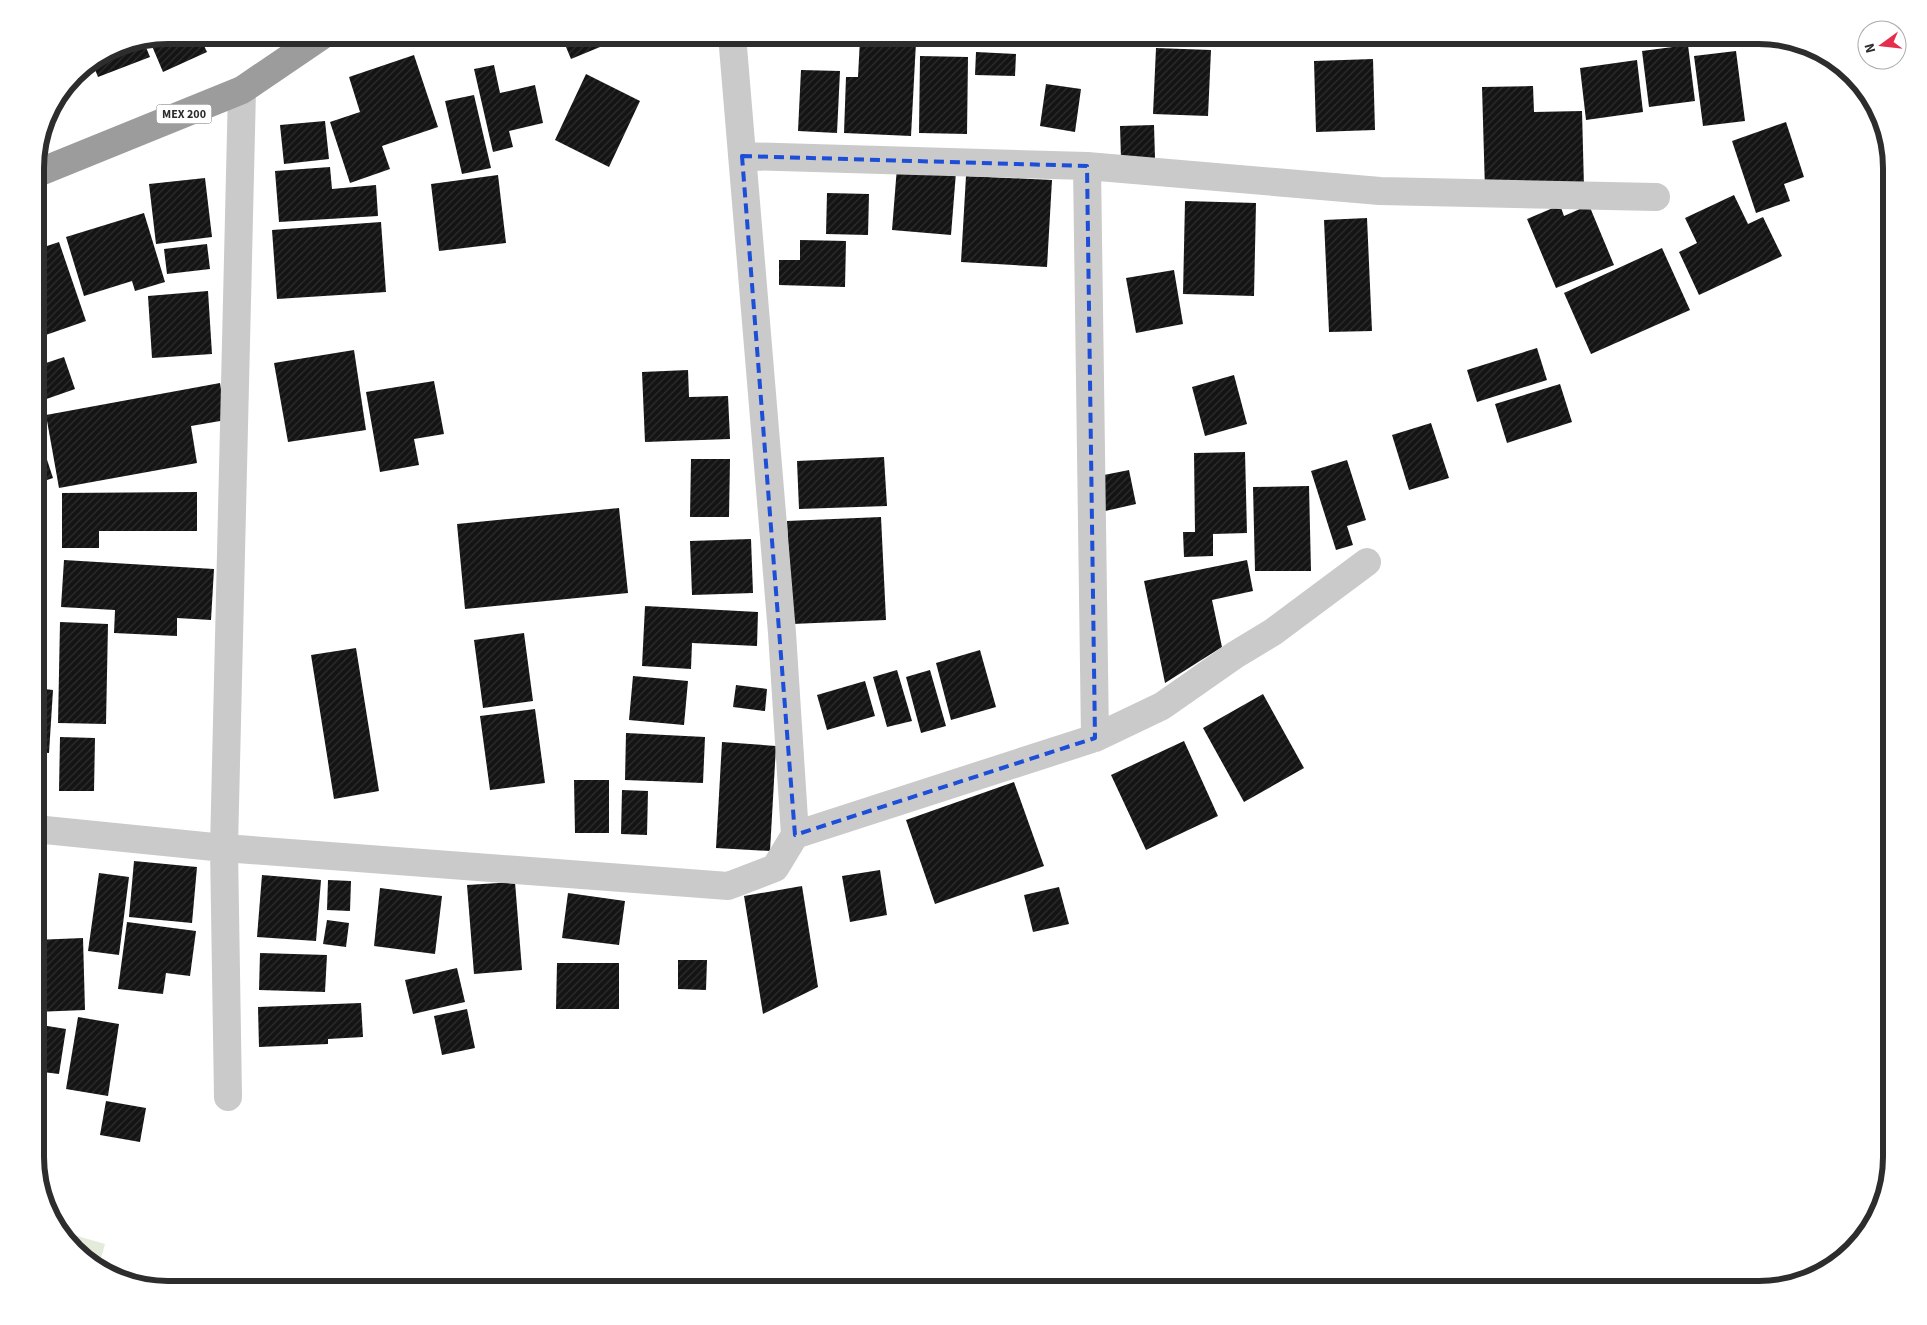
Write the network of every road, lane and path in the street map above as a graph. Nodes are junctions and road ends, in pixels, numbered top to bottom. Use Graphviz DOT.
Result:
graph roads {
  1 [pos="314,44"];
  2 [pos="733,44"];
  3 [pos="242,90"];
  4 [pos="742,156"];
  5 [pos="1087,166"];
  6 [pos="44,170"];
  7 [pos="1656,197"];
  8 [pos="1367,562"];
  9 [pos="1094,738"];
  10 [pos="44,830"];
  11 [pos="794,835"];
  12 [pos="224,848"];
  13 [pos="228,1097"];
  1 -- 3 [label="highway, MEX 200"];
  2 -- 4 [label="street"];
  3 -- 6 [label="highway, MEX 200"];
  3 -- 12 [label="street"];
  4 -- 5 [label="street"];
  4 -- 11 [label="street"];
  5 -- 7 [label="street"];
  5 -- 9 [label="street"];
  8 -- 9 [label="street"];
  9 -- 11 [label="street"];
  10 -- 12 [label="street"];
  11 -- 12 [label="street"];
  12 -- 13 [label="street"];
}
